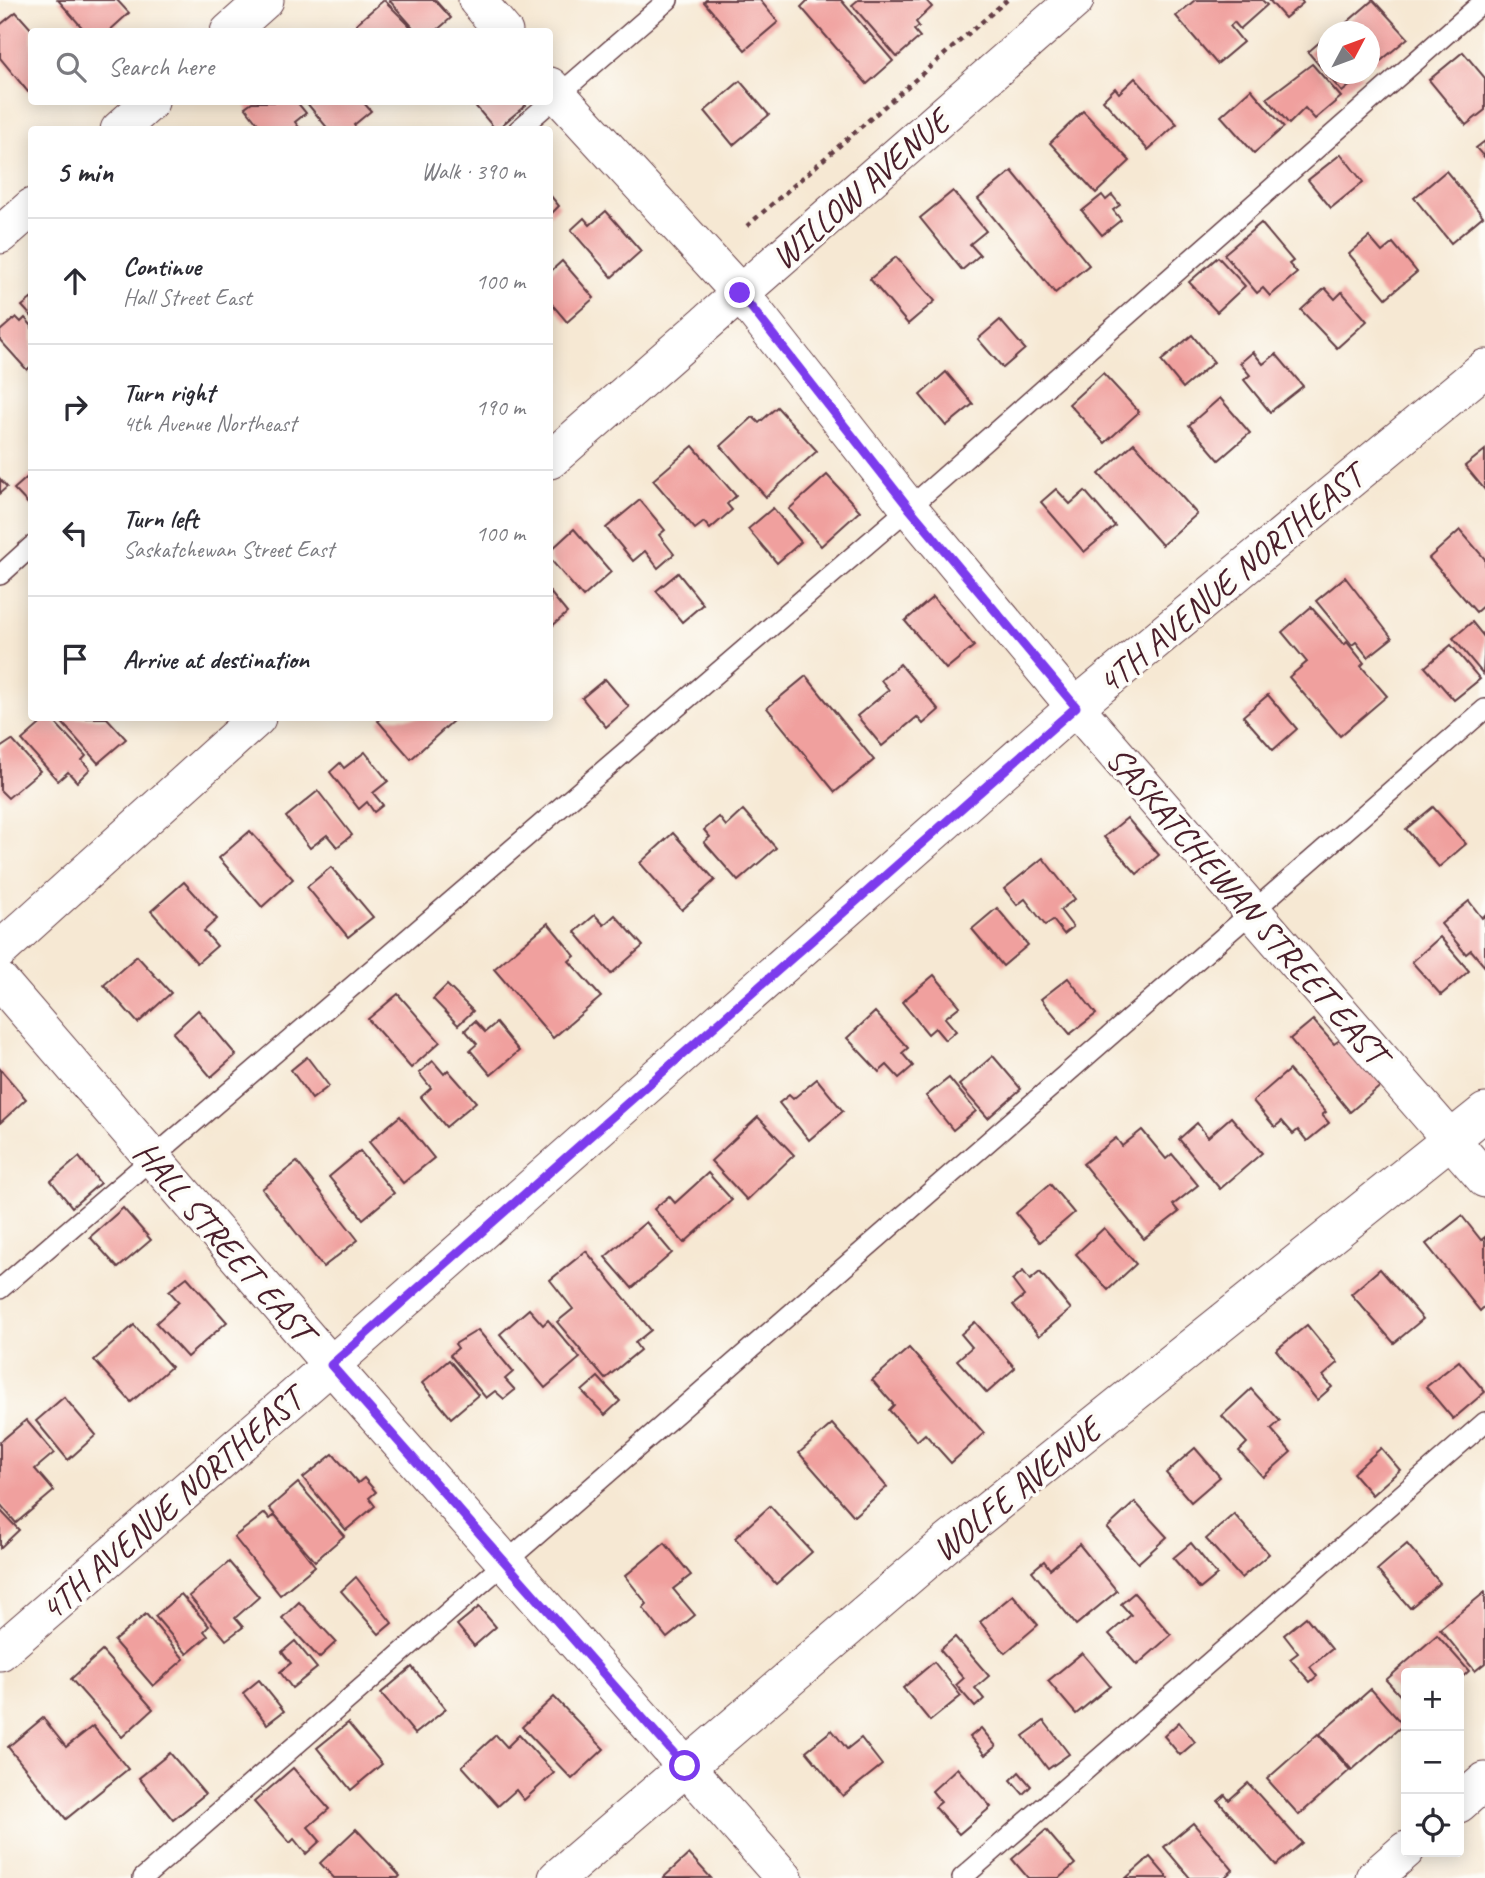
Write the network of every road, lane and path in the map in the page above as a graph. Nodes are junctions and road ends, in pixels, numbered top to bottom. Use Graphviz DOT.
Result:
graph roads {
  1 [pos="265,0"];
  2 [pos="477,0"];
  3 [pos="668,0"];
  4 [pos="1007,0"];
  5 [pos="1075,0"];
  6 [pos="1485,0"];
  7 [pos="234,28"];
  8 [pos="501,28"];
  9 [pos="554,91"];
  10 [pos="147,105"];
  11 [pos="541,105"];
  12 [pos="123,126"];
  13 [pos="522,126"];
  14 [pos="28,210"];
  15 [pos="747,226"];
  16 [pos="0,234"];
  17 [pos="740,293"];
  18 [pos="1485,369"];
  19 [pos="553,457"];
  20 [pos="909,508"];
  21 [pos="28,550"];
  22 [pos="0,575"];
  23 [pos="1076,707"];
  24 [pos="1485,709"];
  25 [pos="254,721"];
  26 [pos="1254,912"];
  27 [pos="0,950"];
  28 [pos="0,981"];
  29 [pos="1485,1112"];
  30 [pos="1452,1141"];
  31 [pos="152,1158"];
  32 [pos="1485,1179"];
  33 [pos="0,1289"];
  34 [pos="331,1365"];
  35 [pos="1485,1422"];
  36 [pos="506,1565"];
  37 [pos="0,1652"];
  38 [pos="685,1766"];
  39 [pos="1485,1781"];
  40 [pos="1464,1800"];
  41 [pos="1401,1854"];
  42 [pos="143,1878"];
  43 [pos="556,1878"];
  44 [pos="783,1878"];
  45 [pos="962,1878"];
  46 [pos="1374,1878"];
  1 -- 7 [label="street"];
  2 -- 8 [label="street"];
  3 -- 9 [label="lane"];
  4 -- 15 [label="path"];
  5 -- 17 [label="street, WILLOW AVENUE"];
  6 -- 20 [label="lane"];
  9 -- 17 [label="street, SASKATCHEWAN STREET EAST"];
  10 -- 12 [label="street"];
  11 -- 13 [label="lane"];
  14 -- 16 [label="street"];
  17 -- 19 [label="street, WILLOW AVENUE"];
  17 -- 20 [label="street, SASKATCHEWAN STREET EAST"];
  18 -- 23 [label="street, 4TH AVENUE NORTHEAST"];
  20 -- 23 [label="street, SASKATCHEWAN STREET EAST"];
  20 -- 31 [label="lane"];
  21 -- 22 [label="lane"];
  23 -- 26 [label="street, SASKATCHEWAN STREET EAST"];
  23 -- 34 [label="street, 4TH AVENUE NORTHEAST"];
  24 -- 26 [label="lane"];
  25 -- 27 [label="street"];
  26 -- 30 [label="street, SASKATCHEWAN STREET EAST"];
  26 -- 36 [label="lane"];
  28 -- 31 [label="street, HALL STREET EAST"];
  29 -- 30 [label="street, WOLFE AVENUE"];
  30 -- 32 [label="street, SASKATCHEWAN STREET EAST"];
  30 -- 38 [label="street, WOLFE AVENUE"];
  31 -- 33 [label="lane"];
  31 -- 34 [label="street, HALL STREET EAST"];
  34 -- 36 [label="street, HALL STREET EAST"];
  34 -- 37 [label="street, 4TH AVENUE NORTHEAST"];
  35 -- 45 [label="lane"];
  36 -- 38 [label="street, HALL STREET EAST"];
  36 -- 42 [label="lane"];
  38 -- 43 [label="street, WOLFE AVENUE"];
  38 -- 44 [label="street, HALL STREET EAST"];
  39 -- 40 [label="street"];
  41 -- 46 [label="street"];
}
